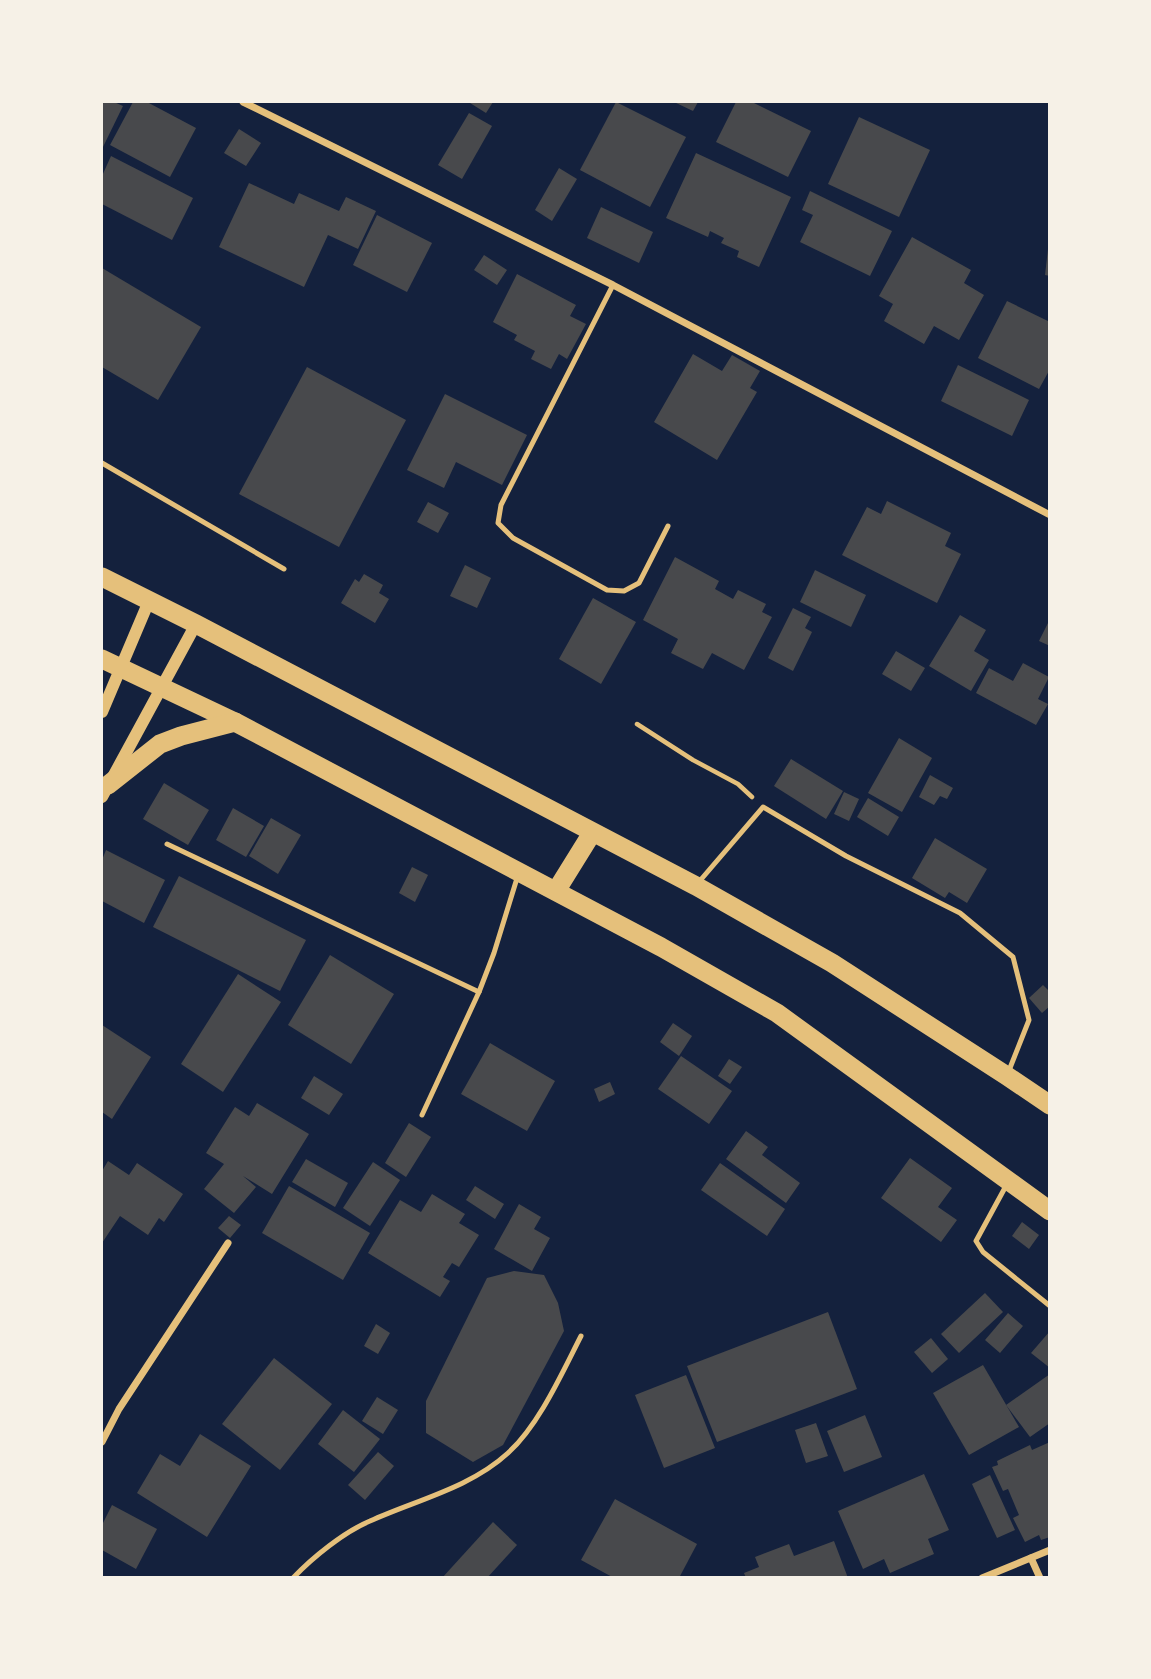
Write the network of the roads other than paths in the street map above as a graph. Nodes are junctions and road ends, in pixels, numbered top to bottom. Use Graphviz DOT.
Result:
graph roads {
  1 [pos="243,102"];
  2 [pos="613,285"];
  3 [pos="102,463"];
  4 [pos="1049,515"];
  5 [pos="668,526"];
  6 [pos="284,569"];
  7 [pos="102,577"];
  8 [pos="149,601"];
  9 [pos="196,624"];
  10 [pos="102,659"];
  11 [pos="120,668"];
  12 [pos="163,688"];
  13 [pos="102,712"];
  14 [pos="235,722"];
  15 [pos="105,791"];
  16 [pos="592,833"];
  17 [pos="167,844"];
  18 [pos="519,872"];
  19 [pos="696,886"];
  20 [pos="556,891"];
  21 [pos="479,992"];
  22 [pos="1007,1076"];
  23 [pos="1049,1105"];
  24 [pos="422,1115"];
  25 [pos="1009,1181"];
  26 [pos="1049,1211"];
  27 [pos="228,1243"];
  28 [pos="1049,1306"];
  29 [pos="581,1336"];
  30 [pos="102,1442"];
  31 [pos="1049,1550"];
  32 [pos="1031,1558"];
  33 [pos="293,1577"];
  34 [pos="982,1577"];
  35 [pos="1040,1577"];
  1 -- 2 [label="street"];
  2 -- 4 [label="street"];
  2 -- 5 [label="lane"];
  3 -- 6 [label="lane"];
  7 -- 8 [label="highway"];
  8 -- 9 [label="highway"];
  8 -- 11 [label="street"];
  9 -- 12 [label="street"];
  9 -- 16 [label="highway"];
  10 -- 11 [label="highway"];
  11 -- 12 [label="highway"];
  11 -- 13 [label="street"];
  12 -- 14 [label="highway"];
  12 -- 15 [label="street"];
  14 -- 15 [label="highway"];
  14 -- 18 [label="highway"];
  16 -- 19 [label="highway"];
  16 -- 20 [label="highway"];
  17 -- 21 [label="lane"];
  18 -- 20 [label="highway"];
  18 -- 21 [label="lane"];
  19 -- 22 [label="highway"];
  19 -- 22 [label="lane"];
  20 -- 25 [label="highway"];
  21 -- 24 [label="lane"];
  22 -- 23 [label="highway"];
  25 -- 26 [label="highway"];
  25 -- 28 [label="lane"];
  27 -- 30 [label="street"];
  29 -- 33 [label="lane"];
  31 -- 32 [label="street"];
  32 -- 34 [label="street"];
  32 -- 35 [label="street"];
}
